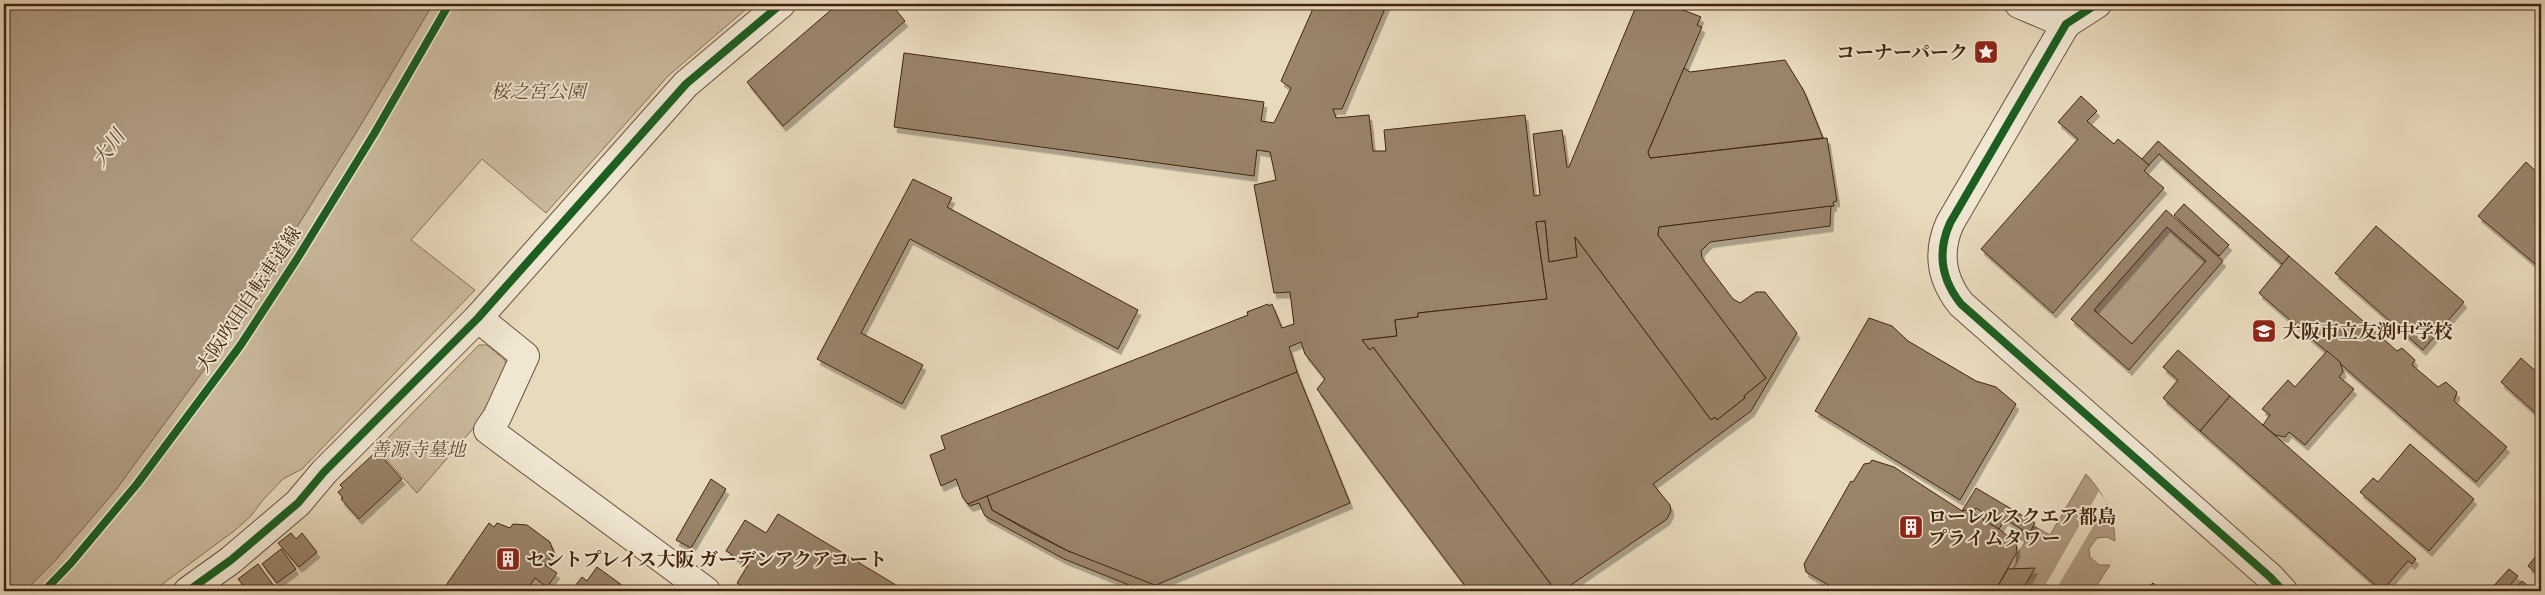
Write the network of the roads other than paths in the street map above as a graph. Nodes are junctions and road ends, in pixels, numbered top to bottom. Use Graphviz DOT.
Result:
graph roads {
  1 [pos="781,4"];
  2 [pos="2019,4"];
  3 [pos="2098,4"];
  4 [pos="2066,24"];
  5 [pos="478,318"];
  6 [pos="188,591"];
  7 [pos="706,591"];
  8 [pos="2283,591"];
  1 -- 5 [label="street"];
  2 -- 4 [label="street"];
  3 -- 4 [label="street"];
  4 -- 8 [label="street"];
  5 -- 6 [label="street"];
  5 -- 7 [label="street"];
}
